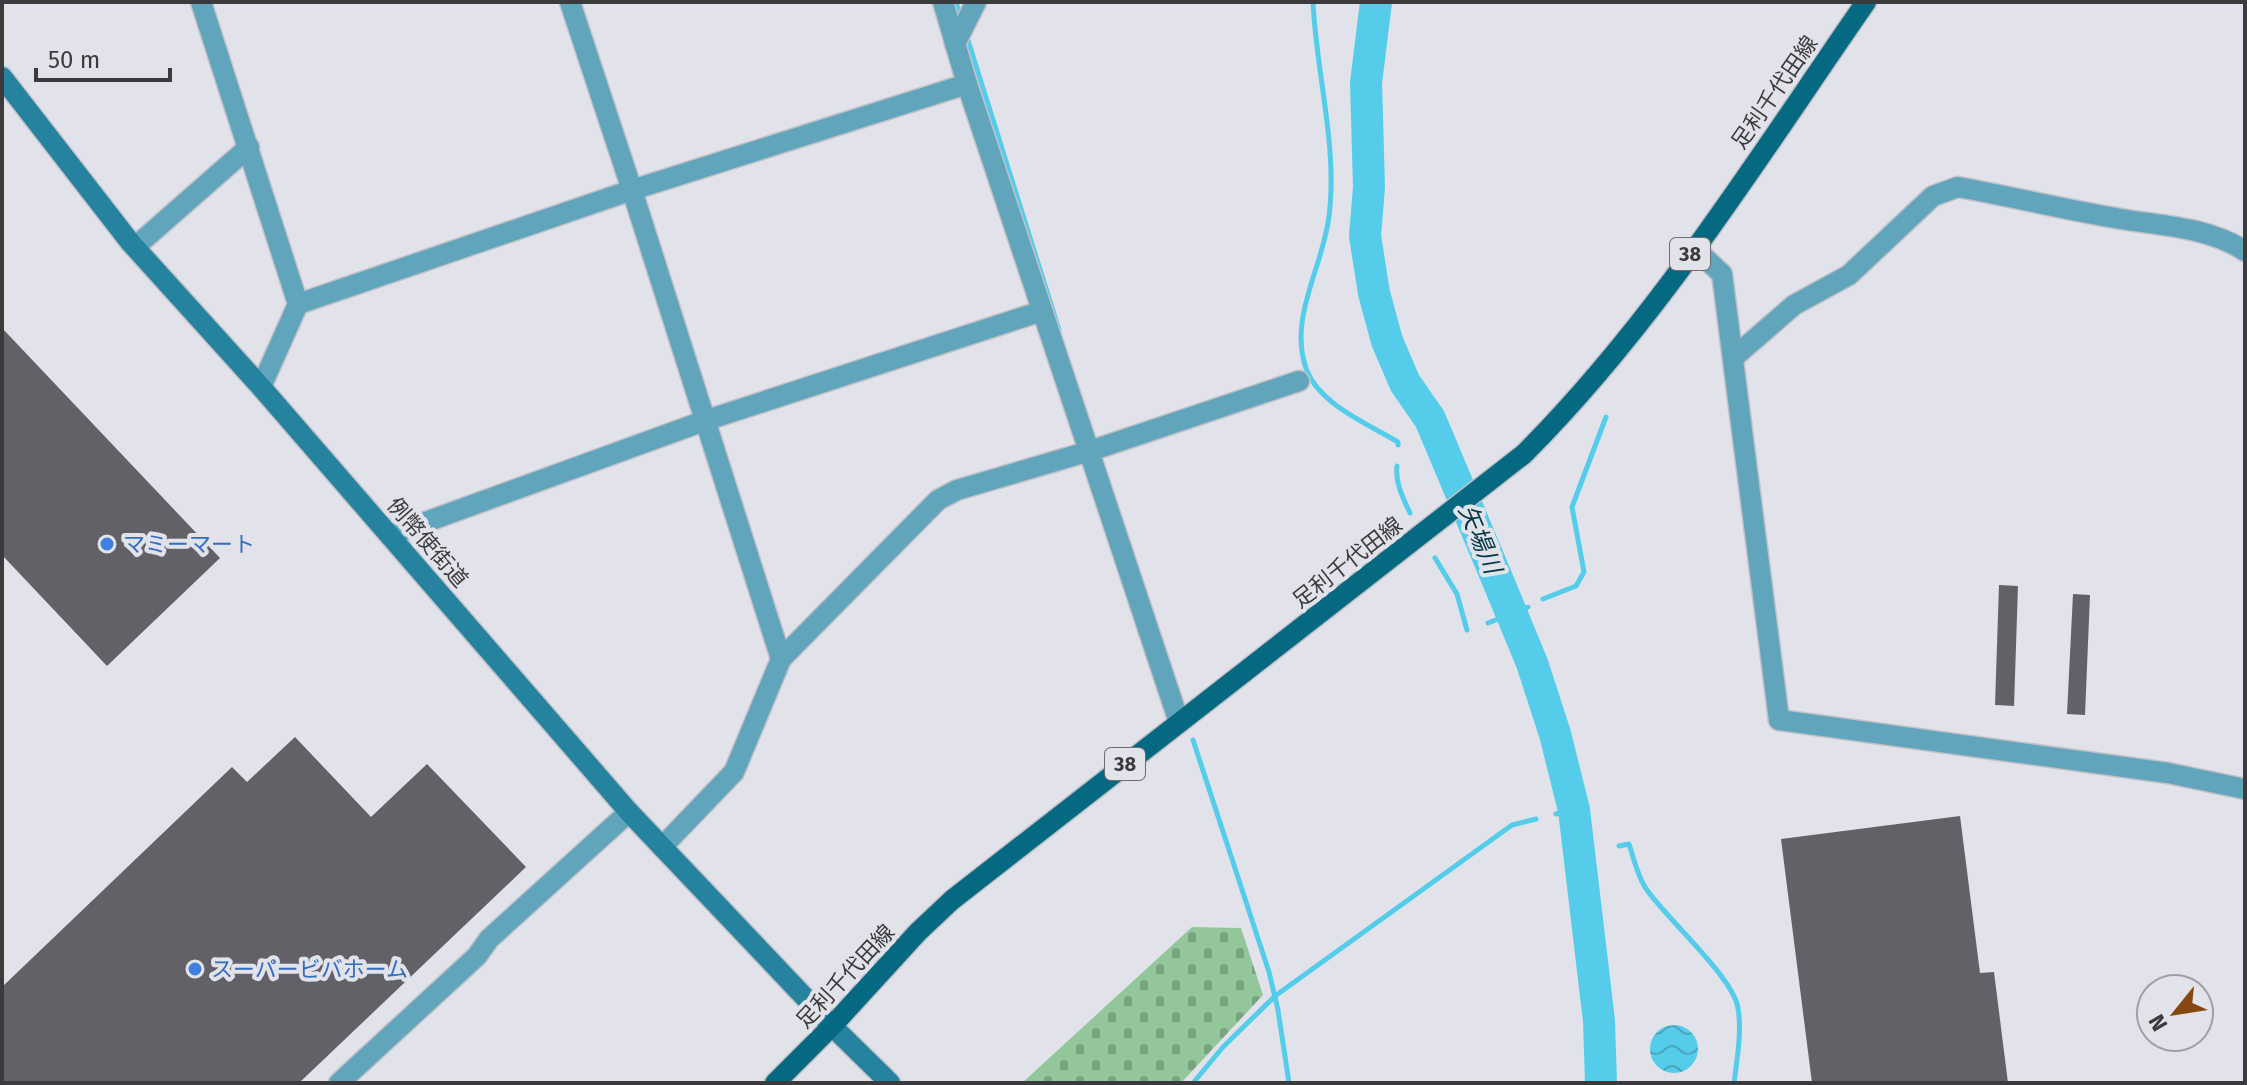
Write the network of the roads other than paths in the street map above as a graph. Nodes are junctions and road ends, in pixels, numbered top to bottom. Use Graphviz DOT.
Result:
graph roads {
  1 [pos="201,2"];
  2 [pos="570,2"];
  3 [pos="943,2"];
  4 [pos="976,2"];
  5 [pos="1866,2"];
  6 [pos="955,44"];
  7 [pos="2,77"];
  8 [pos="967,84"];
  9 [pos="249,147"];
  10 [pos="632,190"];
  11 [pos="135,247"];
  12 [pos="1694,248"];
  13 [pos="2245,251"];
  14 [pos="298,304"];
  15 [pos="1042,311"];
  16 [pos="1733,358"];
  17 [pos="1299,381"];
  18 [pos="261,387"];
  19 [pos="704,421"];
  20 [pos="1090,451"];
  21 [pos="390,535"];
  22 [pos="781,659"];
  23 [pos="1179,722"];
  24 [pos="2245,789"];
  25 [pos="629,812"];
  26 [pos="662,847"];
  27 [pos="832,1026"];
  28 [pos="339,1083"];
  29 [pos="775,1083"];
  30 [pos="890,1083"];
  1 -- 9 [label="street"];
  2 -- 10 [label="street"];
  3 -- 6 [label="street"];
  4 -- 6 [label="street"];
  5 -- 12 [label="main road, 足利千代田線 / 38"];
  6 -- 8 [label="street"];
  7 -- 11 [label="main road, 例幣使街道"];
  8 -- 10 [label="street"];
  8 -- 15 [label="street"];
  9 -- 11 [label="street"];
  9 -- 14 [label="street"];
  10 -- 14 [label="street"];
  10 -- 19 [label="street"];
  11 -- 18 [label="main road, 例幣使街道"];
  12 -- 16 [label="street"];
  12 -- 23 [label="main road, 足利千代田線 / 38"];
  13 -- 16 [label="street"];
  14 -- 18 [label="street"];
  15 -- 19 [label="street"];
  15 -- 20 [label="street"];
  16 -- 24 [label="street"];
  17 -- 20 [label="street"];
  18 -- 21 [label="main road, 例幣使街道"];
  19 -- 21 [label="street"];
  19 -- 22 [label="street"];
  20 -- 22 [label="street"];
  20 -- 23 [label="street"];
  21 -- 25 [label="main road, 例幣使街道"];
  22 -- 26 [label="street"];
  23 -- 27 [label="main road, 足利千代田線 / 38"];
  25 -- 26 [label="main road, 例幣使街道"];
  25 -- 28 [label="street"];
  26 -- 27 [label="main road, 例幣使街道"];
  27 -- 29 [label="main road, 足利千代田線 / 38"];
  27 -- 30 [label="main road, 例幣使街道"];
}
